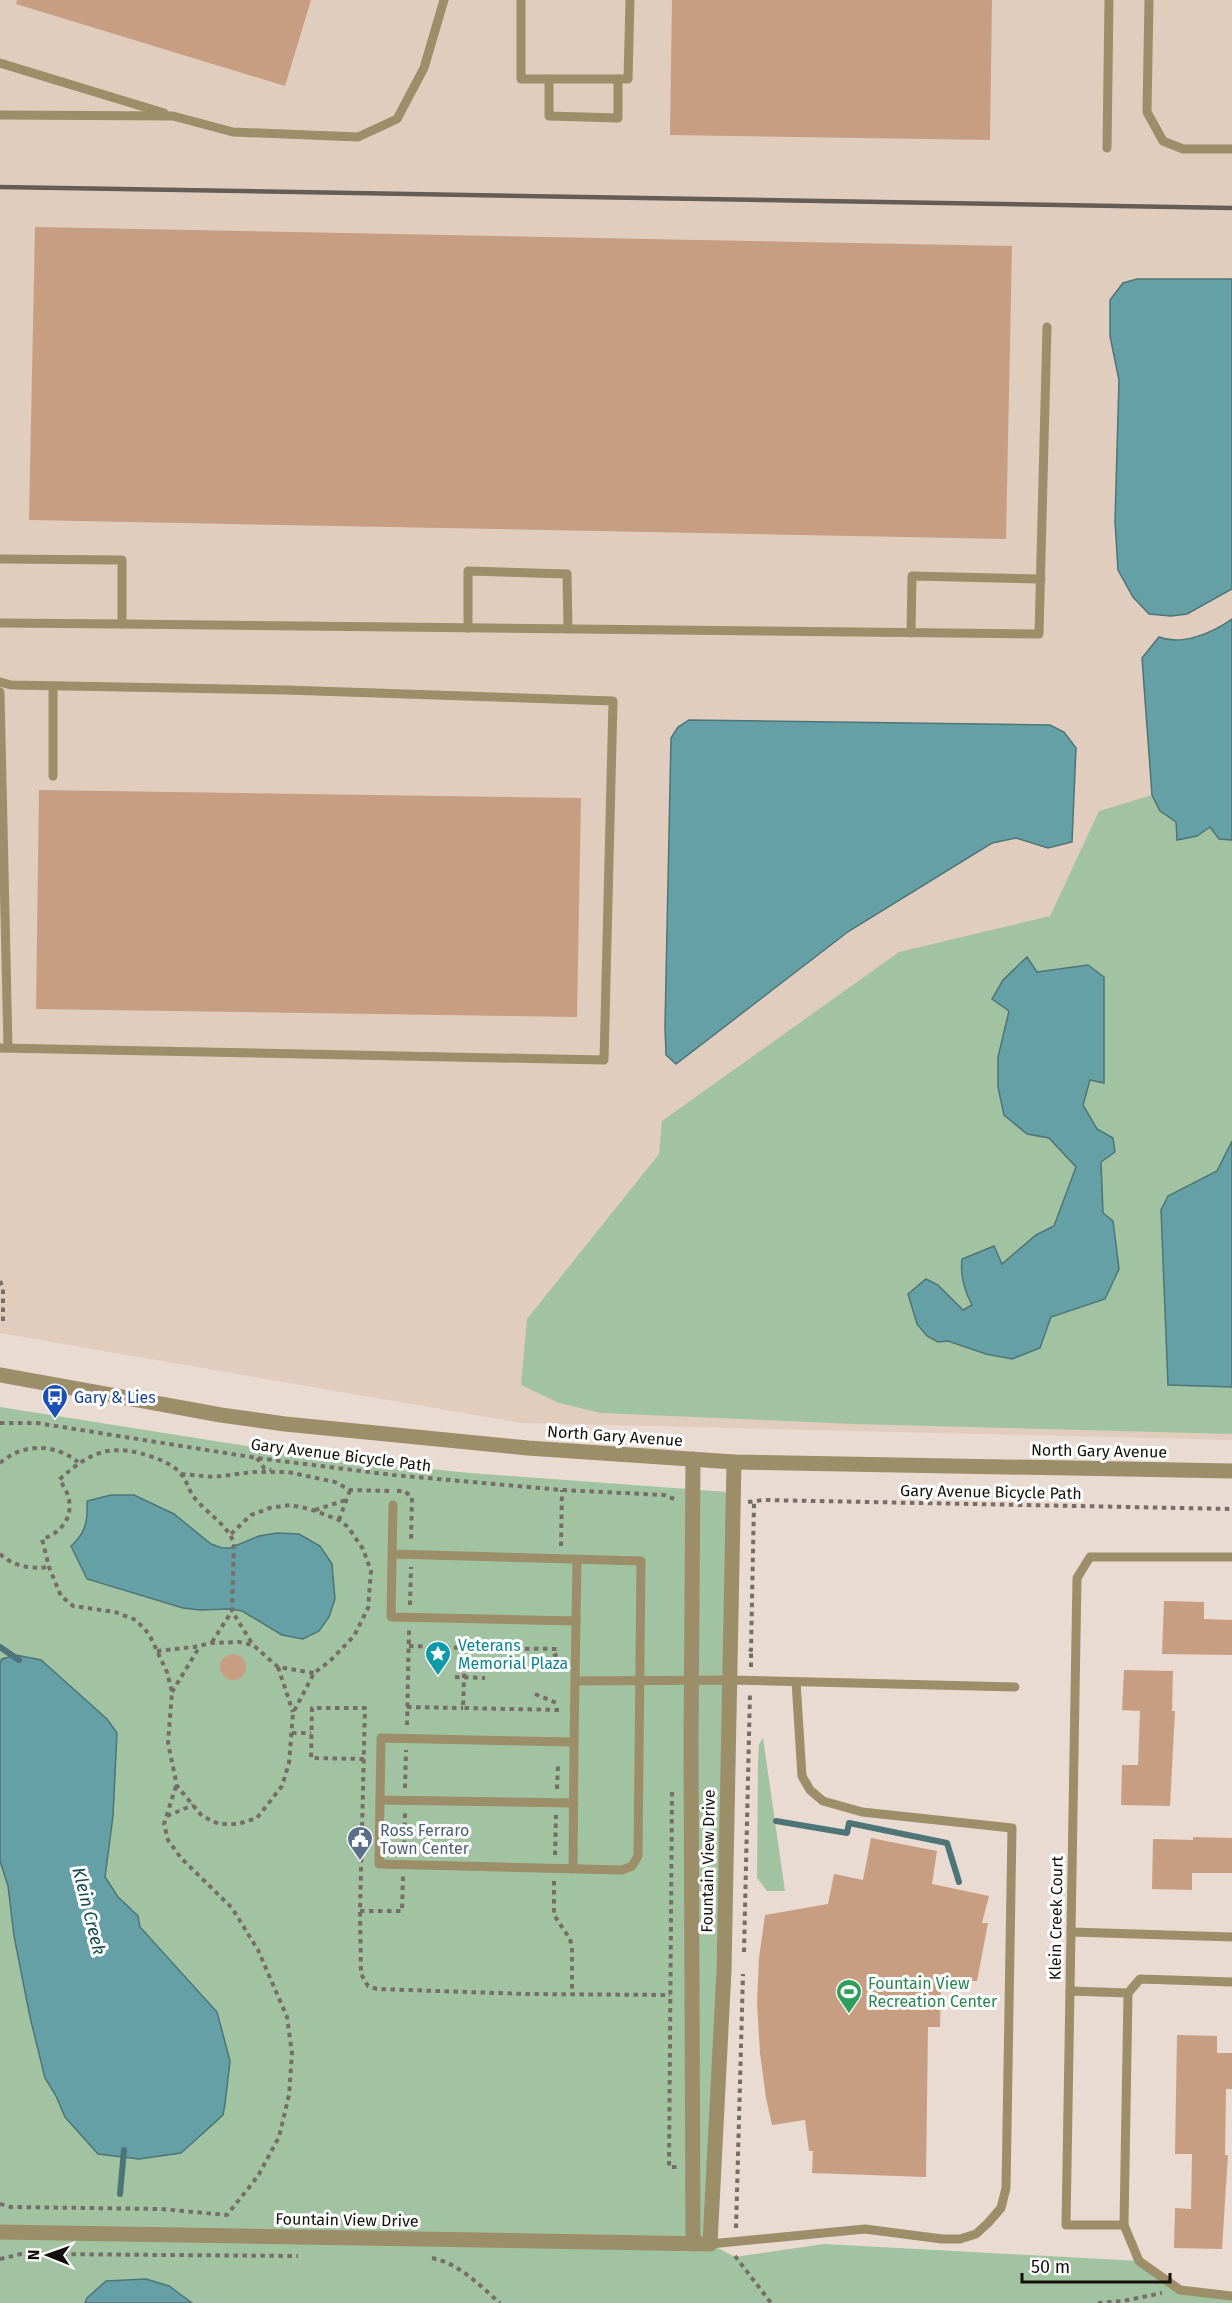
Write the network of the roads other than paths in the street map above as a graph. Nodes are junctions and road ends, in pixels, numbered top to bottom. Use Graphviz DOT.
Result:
graph roads {
  1 [pos="444,0"];
  2 [pos="521,0"];
  3 [pos="630,0"];
  4 [pos="1109,0"];
  5 [pos="1149,0"];
  6 [pos="0,63"];
  7 [pos="549,79"];
  8 [pos="618,79"];
  9 [pos="0,115"];
  10 [pos="173,116"];
  11 [pos="1107,148"];
  12 [pos="1232,149"];
  13 [pos="1047,327"];
  14 [pos="0,559"];
  15 [pos="1041,579"];
  16 [pos="0,623"];
  17 [pos="122,624"];
  18 [pos="468,628"];
  19 [pos="568,629"];
  20 [pos="911,633"];
  21 [pos="0,682"];
  22 [pos="53,686"];
  23 [pos="0,692"];
  24 [pos="53,776"];
  25 [pos="4,1048"];
  26 [pos="0,1375"];
  27 [pos="693,1459"];
  28 [pos="734,1461"];
  29 [pos="1232,1471"];
  30 [pos="393,1505"];
  31 [pos="392,1554"];
  32 [pos="1232,1557"];
  33 [pos="577,1560"];
  34 [pos="576,1621"];
  35 [pos="692,1679"];
  36 [pos="730,1680"];
  37 [pos="575,1681"];
  38 [pos="640,1682"];
  39 [pos="796,1682"];
  40 [pos="1015,1688"];
  41 [pos="574,1742"];
  42 [pos="380,1800"];
  43 [pos="574,1803"];
  44 [pos="573,1869"];
  45 [pos="1071,1932"];
  46 [pos="1232,1937"];
  47 [pos="1232,1982"];
  48 [pos="1070,1991"];
  49 [pos="1128,1993"];
  50 [pos="1124,2225"];
  51 [pos="0,2232"];
  52 [pos="693,2244"];
  53 [pos="710,2244"];
  54 [pos="1232,2296"];
  1 -- 10 [label="lane"];
  2 -- 7 [label="lane"];
  3 -- 8 [label="lane"];
  4 -- 11 [label="lane"];
  5 -- 12 [label="lane"];
  6 -- 10 [label="lane"];
  7 -- 8 [label="lane"];
  7 -- 8 [label="lane"];
  9 -- 10 [label="lane"];
  13 -- 15 [label="lane"];
  14 -- 17 [label="lane"];
  15 -- 20 [label="lane"];
  15 -- 20 [label="lane"];
  16 -- 17 [label="lane"];
  17 -- 18 [label="lane"];
  18 -- 19 [label="lane"];
  18 -- 19 [label="lane"];
  19 -- 20 [label="lane"];
  21 -- 22 [label="lane"];
  22 -- 24 [label="lane"];
  22 -- 25 [label="lane"];
  23 -- 25 [label="lane"];
  26 -- 27 [label="street, North Gary Avenue"];
  27 -- 28 [label="street, North Gary Avenue"];
  27 -- 35 [label="street, Fountain View Drive"];
  28 -- 29 [label="street, North Gary Avenue"];
  28 -- 36 [label="street, Fountain View Drive"];
  30 -- 31 [label="lane"];
  31 -- 33 [label="lane"];
  31 -- 34 [label="lane"];
  32 -- 45 [label="lane, Klein Creek Court"];
  33 -- 34 [label="lane"];
  33 -- 38 [label="lane"];
  34 -- 37 [label="lane"];
  35 -- 36 [label="lane"];
  35 -- 38 [label="lane"];
  35 -- 52 [label="street, Fountain View Drive"];
  36 -- 39 [label="lane"];
  36 -- 53 [label="street, Fountain View Drive"];
  37 -- 38 [label="lane"];
  37 -- 41 [label="lane"];
  38 -- 44 [label="lane"];
  39 -- 40 [label="lane"];
  39 -- 53 [label="lane"];
  41 -- 42 [label="lane"];
  41 -- 43 [label="lane"];
  42 -- 43 [label="lane"];
  42 -- 44 [label="lane"];
  43 -- 44 [label="lane"];
  45 -- 46 [label="lane"];
  45 -- 48 [label="lane, Klein Creek Court"];
  47 -- 49 [label="lane"];
  48 -- 49 [label="lane"];
  48 -- 50 [label="lane, Klein Creek Court"];
  49 -- 50 [label="lane"];
  50 -- 54 [label="lane"];
  51 -- 52 [label="street, Fountain View Drive"];
  52 -- 53 [label="street, Fountain View Drive"];
}
